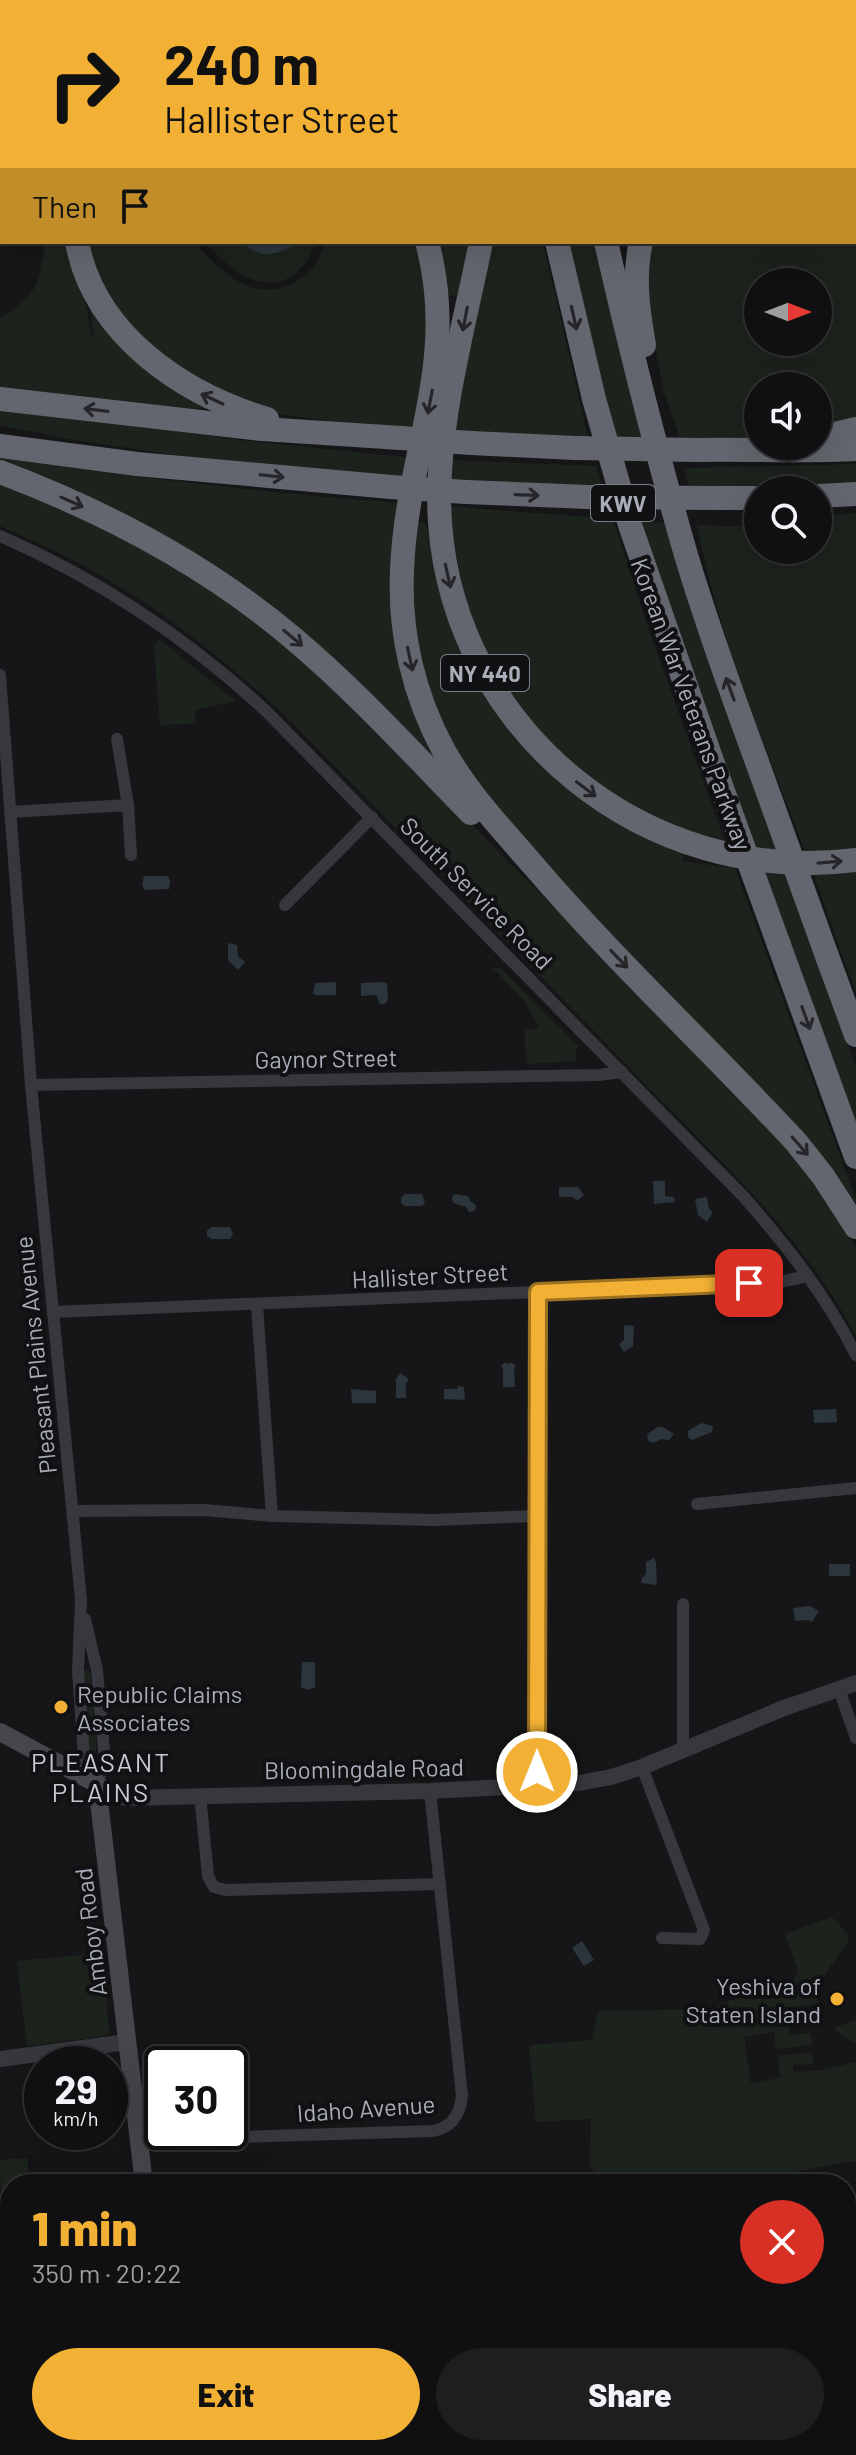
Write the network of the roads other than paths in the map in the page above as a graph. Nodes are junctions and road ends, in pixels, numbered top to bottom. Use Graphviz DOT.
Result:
graph roads {
  1 [pos="78,244"];
  2 [pos="427,244"];
  3 [pos="481,244"];
  4 [pos="557,244"];
  5 [pos="606,244"];
  6 [pos="641,244"];
  7 [pos="0,399"];
  8 [pos="856,429"];
  9 [pos="0,430"];
  10 [pos="341,433"];
  11 [pos="832,435"];
  12 [pos="0,446"];
  13 [pos="744,448"];
  14 [pos="856,449"];
  15 [pos="832,450"];
  16 [pos="195,467"];
  17 [pos="0,472"];
  18 [pos="856,494"];
  19 [pos="832,495"];
  20 [pos="744,498"];
  21 [pos="0,536"];
  22 [pos="686,555"];
  23 [pos="0,675"];
  24 [pos="117,739"];
  25 [pos="128,805"];
  26 [pos="10,812"];
  27 [pos="372,817"];
  28 [pos="131,855"];
  29 [pos="856,860"];
  30 [pos="566,903"];
  31 [pos="285,905"];
  32 [pos="856,1035"];
  33 [pos="622,1072"];
  34 [pos="31,1085"];
  35 [pos="856,1157"];
  36 [pos="856,1227"];
  37 [pos="808,1276"];
  38 [pos="538,1292"];
  39 [pos="257,1305"];
  40 [pos="53,1312"];
  41 [pos="856,1355"];
  42 [pos="856,1488"];
  43 [pos="697,1504"];
  44 [pos="73,1511"];
  45 [pos="272,1516"];
  46 [pos="537,1516"];
  47 [pos="81,1600"];
  48 [pos="683,1604"];
  49 [pos="856,1683"];
  50 [pos="839,1689"];
  51 [pos="0,1732"];
  52 [pos="856,1738"];
  53 [pos="683,1748"];
  54 [pos="642,1767"];
  55 [pos="97,1784"];
  56 [pos="537,1786"];
  57 [pos="430,1791"];
  58 [pos="200,1795"];
  59 [pos="439,1884"];
  60 [pos="662,1938"];
  61 [pos="127,2042"];
  62 [pos="0,2059"];
  63 [pos="138,2140"];
  64 [pos="143,2174"];
  10 -- 1 [label="highway, one-way"];
  2 -- 30 [label="highway, one-way"];
  3 -- 29 [label="highway, NY 440, one-way"];
  4 -- 35 [label="highway, Korean War Veterans Parkway / KWV, one-way, bridge"];
  5 -- 22 [label="highway, Korean War Veterans Parkway / KWV"];
  6 -- 22 [label="highway"];
  10 -- 7 [label="highway, one-way"];
  8 -- 11 [label="highway"];
  9 -- 16 [label="highway"];
  10 -- 13 [label="highway, bridge"];
  12 -- 16 [label="highway"];
  14 -- 15 [label="highway"];
  16 -- 20 [label="highway, one-way, bridge"];
  17 -- 30 [label="highway, one-way"];
  18 -- 19 [label="highway"];
  21 -- 27 [label="street, South Service Road"];
  32 -- 22 [label="highway, Korean War Veterans Parkway / KWV, one-way, bridge"];
  23 -- 26 [label="street, Pleasant Plains Avenue"];
  24 -- 25 [label="street"];
  25 -- 26 [label="street"];
  25 -- 28 [label="street"];
  26 -- 34 [label="street, Pleasant Plains Avenue"];
  27 -- 31 [label="street"];
  27 -- 33 [label="street, South Service Road"];
  30 -- 36 [label="highway, one-way"];
  33 -- 34 [label="street, Gaynor Street"];
  33 -- 37 [label="street, South Service Road"];
  34 -- 40 [label="street, Pleasant Plains Avenue"];
  37 -- 38 [label="street, Hallister Street"];
  37 -- 41 [label="street, South Service Road"];
  38 -- 39 [label="street, Hallister Street"];
  38 -- 46 [label="street"];
  39 -- 40 [label="street, Hallister Street"];
  39 -- 45 [label="street"];
  40 -- 44 [label="street, Pleasant Plains Avenue"];
  42 -- 43 [label="street"];
  44 -- 45 [label="street"];
  44 -- 47 [label="street, Pleasant Plains Avenue"];
  45 -- 46 [label="street"];
  46 -- 56 [label="street"];
  47 -- 55 [label="street, Pleasant Plains Avenue"];
  47 -- 55 [label="street, Pleasant Plains Avenue"];
  48 -- 53 [label="street"];
  49 -- 50 [label="street, Bloomingdale Road"];
  50 -- 52 [label="street"];
  50 -- 53 [label="street, Bloomingdale Road"];
  51 -- 55 [label="main road"];
  53 -- 54 [label="street, Bloomingdale Road"];
  54 -- 56 [label="street, Bloomingdale Road"];
  54 -- 60 [label="street"];
  55 -- 58 [label="street, Bloomingdale Road"];
  55 -- 61 [label="main road, Amboy Road"];
  56 -- 57 [label="street, Bloomingdale Road"];
  57 -- 58 [label="street, Bloomingdale Road"];
  57 -- 59 [label="street, Idaho Avenue"];
  58 -- 59 [label="street"];
  59 -- 63 [label="street, Idaho Avenue"];
  61 -- 62 [label="street"];
  61 -- 63 [label="main road, Amboy Road"];
  63 -- 64 [label="main road, Amboy Road"];
}
